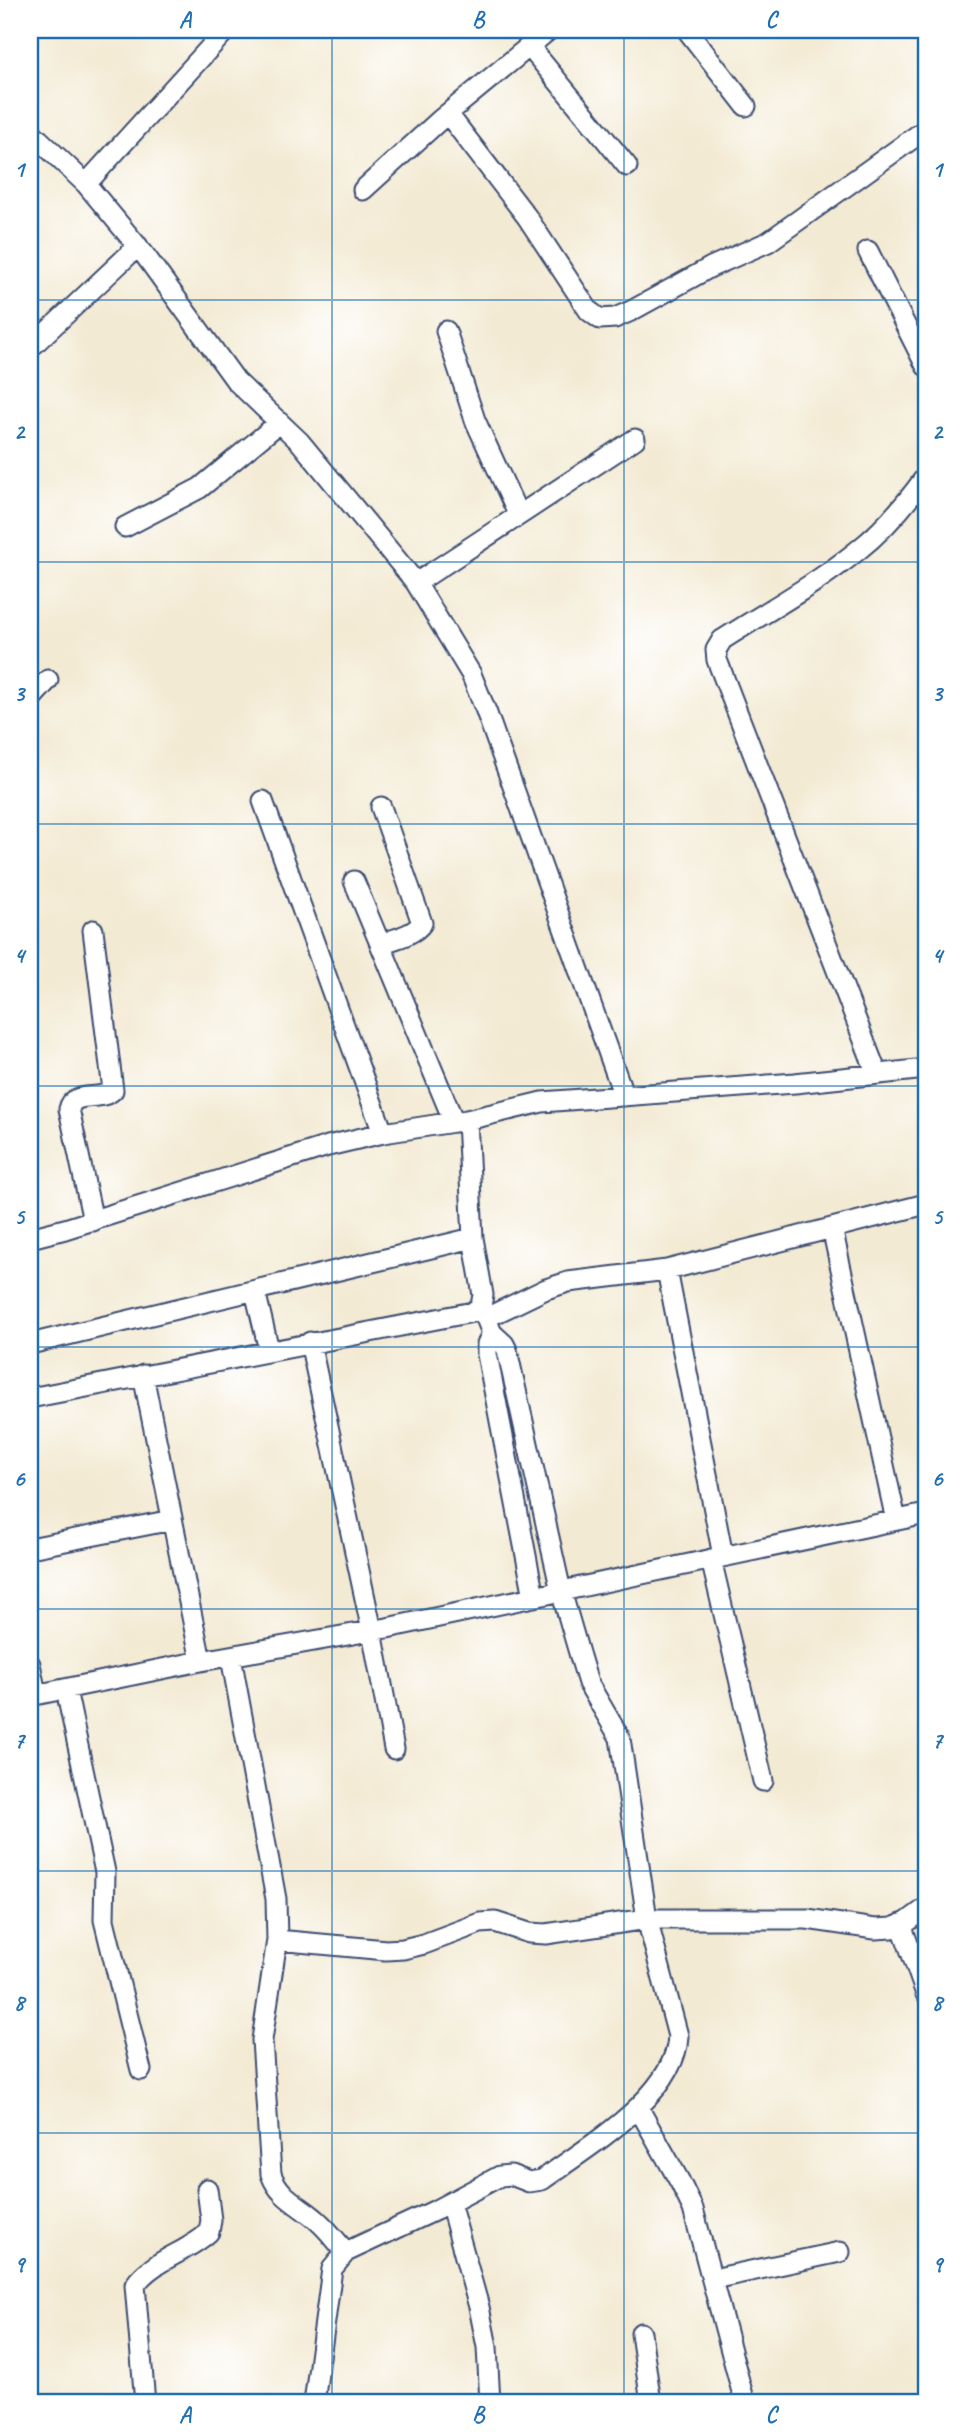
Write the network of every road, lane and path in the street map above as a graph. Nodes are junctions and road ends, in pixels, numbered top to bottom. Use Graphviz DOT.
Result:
graph roads {
  1 [pos="226,30"];
  2 [pos="549,30"];
  3 [pos="687,30"];
  4 [pos="529,46"];
  5 [pos="746,106"];
  6 [pos="448,114"];
  7 [pos="926,129"];
  8 [pos="30,131"];
  9 [pos="627,166"];
  10 [pos="86,184"];
  11 [pos="363,190"];
  12 [pos="138,246"];
  13 [pos="869,251"];
  14 [pos="446,331"];
  15 [pos="919,335"];
  16 [pos="30,348"];
  17 [pos="926,366"];
  18 [pos="279,423"];
  19 [pos="635,439"];
  20 [pos="926,477"];
  21 [pos="518,514"];
  22 [pos="125,527"];
  23 [pos="416,583"];
  24 [pos="48,680"];
  25 [pos="30,699"];
  26 [pos="263,801"];
  27 [pos="381,807"];
  28 [pos="354,881"];
  29 [pos="93,930"];
  30 [pos="380,944"];
  31 [pos="926,1069"];
  32 [pos="877,1074"];
  33 [pos="624,1096"];
  34 [pos="461,1121"];
  35 [pos="383,1133"];
  36 [pos="926,1204"];
  37 [pos="93,1221"];
  38 [pos="832,1228"];
  39 [pos="30,1238"];
  40 [pos="473,1238"];
  41 [pos="667,1270"];
  42 [pos="255,1291"];
  43 [pos="486,1319"];
  44 [pos="310,1342"];
  45 [pos="30,1344"];
  46 [pos="269,1350"];
  47 [pos="143,1375"];
  48 [pos="30,1398"];
  49 [pos="926,1514"];
  50 [pos="172,1520"];
  51 [pos="897,1520"];
  52 [pos="30,1548"];
  53 [pos="717,1558"];
  54 [pos="561,1591"];
  55 [pos="534,1597"];
  56 [pos="372,1631"];
  57 [pos="232,1657"];
  58 [pos="201,1661"];
  59 [pos="30,1664"];
  60 [pos="66,1690"];
  61 [pos="33,1695"];
  62 [pos="394,1749"];
  63 [pos="763,1780"];
  64 [pos="926,1908"];
  65 [pos="647,1919"];
  66 [pos="901,1924"];
  67 [pos="277,1940"];
  68 [pos="926,1994"];
  69 [pos="141,2070"];
  70 [pos="639,2109"];
  71 [pos="207,2189"];
  72 [pos="450,2203"];
  73 [pos="346,2252"];
  74 [pos="840,2252"];
  75 [pos="713,2279"];
  76 [pos="641,2333"];
  77 [pos="145,2403"];
  78 [pos="314,2403"];
  79 [pos="490,2403"];
  80 [pos="652,2403"];
  81 [pos="745,2403"];
  1 -- 10 [label="street"];
  2 -- 4 [label="street"];
  3 -- 5 [label="street"];
  4 -- 6 [label="street"];
  4 -- 9 [label="street"];
  6 -- 7 [label="street"];
  6 -- 11 [label="street"];
  8 -- 10 [label="street"];
  10 -- 12 [label="street"];
  12 -- 16 [label="street"];
  12 -- 18 [label="street"];
  13 -- 15 [label="street"];
  14 -- 21 [label="street"];
  15 -- 17 [label="street"];
  18 -- 22 [label="street"];
  18 -- 23 [label="street"];
  19 -- 21 [label="street"];
  20 -- 32 [label="street"];
  21 -- 23 [label="street"];
  23 -- 33 [label="street"];
  24 -- 25 [label="street"];
  26 -- 35 [label="street"];
  27 -- 30 [label="street"];
  28 -- 30 [label="street"];
  29 -- 37 [label="street"];
  30 -- 34 [label="street"];
  31 -- 32 [label="street"];
  32 -- 33 [label="street"];
  33 -- 34 [label="street"];
  34 -- 35 [label="street"];
  34 -- 40 [label="street"];
  35 -- 37 [label="street"];
  36 -- 38 [label="street"];
  37 -- 39 [label="street"];
  38 -- 41 [label="street"];
  38 -- 51 [label="street"];
  40 -- 42 [label="street"];
  40 -- 43 [label="street"];
  41 -- 43 [label="street"];
  41 -- 53 [label="street"];
  42 -- 45 [label="street"];
  42 -- 46 [label="street"];
  43 -- 44 [label="street"];
  43 -- 54 [label="street"];
  43 -- 55 [label="street"];
  44 -- 46 [label="street"];
  44 -- 56 [label="street"];
  46 -- 47 [label="street"];
  47 -- 48 [label="street"];
  47 -- 50 [label="street"];
  49 -- 51 [label="street"];
  50 -- 52 [label="street"];
  50 -- 58 [label="street"];
  51 -- 53 [label="street"];
  53 -- 54 [label="street"];
  53 -- 63 [label="street"];
  54 -- 55 [label="street"];
  54 -- 65 [label="street"];
  55 -- 56 [label="street"];
  56 -- 57 [label="street"];
  56 -- 62 [label="street"];
  57 -- 58 [label="street"];
  57 -- 67 [label="street"];
  58 -- 60 [label="street"];
  59 -- 61 [label="street"];
  60 -- 61 [label="street"];
  60 -- 69 [label="street"];
  64 -- 66 [label="street"];
  65 -- 66 [label="street"];
  65 -- 67 [label="street"];
  65 -- 70 [label="street"];
  66 -- 68 [label="street"];
  67 -- 73 [label="street"];
  70 -- 72 [label="street"];
  70 -- 75 [label="street"];
  71 -- 77 [label="street"];
  72 -- 73 [label="street"];
  72 -- 79 [label="street"];
  73 -- 78 [label="street"];
  74 -- 75 [label="street"];
  75 -- 81 [label="street"];
  76 -- 80 [label="street"];
}
